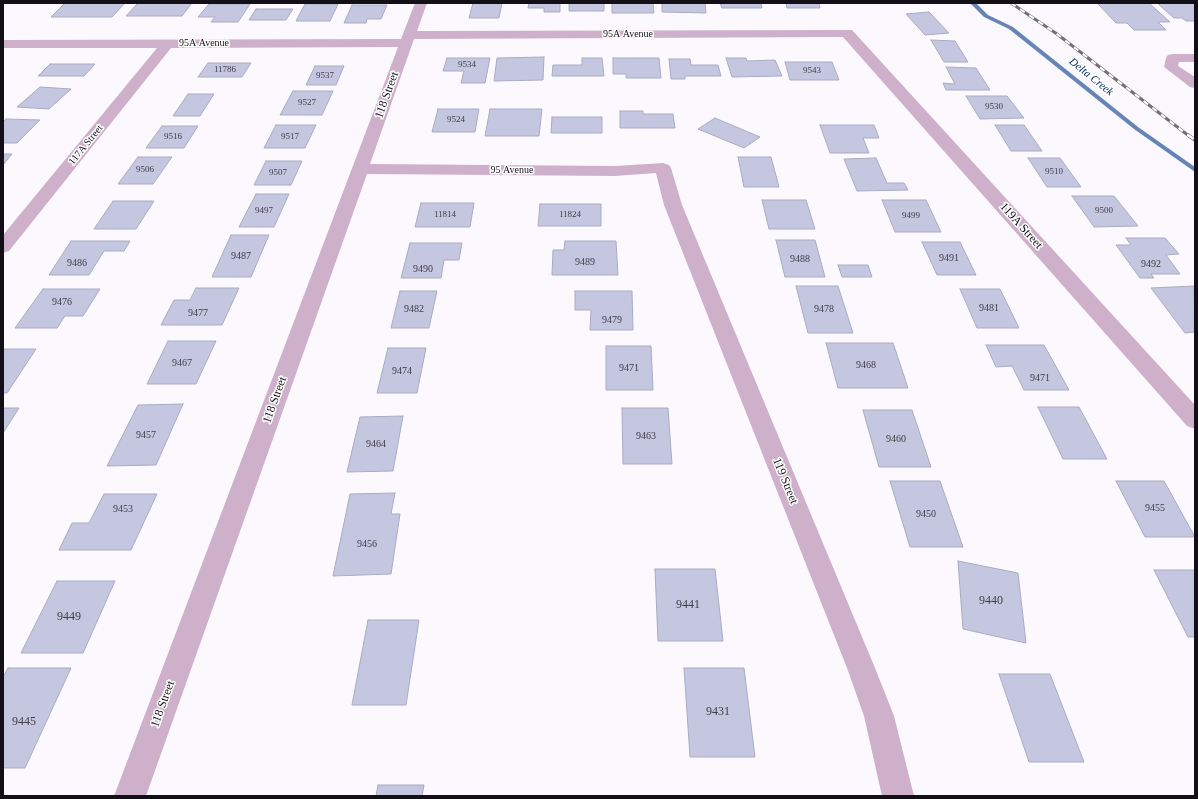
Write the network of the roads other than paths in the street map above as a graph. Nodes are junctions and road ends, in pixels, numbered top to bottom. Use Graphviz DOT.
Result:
graph roads {
  1 [pos="421,3"];
  2 [pos="847,33"];
  3 [pos="407,39"];
  4 [pos="168,43"];
  5 [pos="3,44"];
  6 [pos="1195,58"];
  7 [pos="1195,84"];
  8 [pos="663,168"];
  9 [pos="360,169"];
  10 [pos="3,247"];
  11 [pos="1195,420"];
  12 [pos="130,796"];
  13 [pos="898,796"];
  1 -- 3 [label="street, 118 Street"];
  2 -- 3 [label="street, 95A Avenue"];
  2 -- 11 [label="street, 119A Street"];
  3 -- 4 [label="street, 95A Avenue"];
  3 -- 9 [label="street, 118 Street"];
  4 -- 5 [label="street, 95A Avenue"];
  4 -- 10 [label="street, 117A Street"];
  6 -- 7 [label="street"];
  8 -- 9 [label="street, 95 Avenue"];
  8 -- 13 [label="street, 119 Street"];
  9 -- 12 [label="street, 118 Street"];
}
